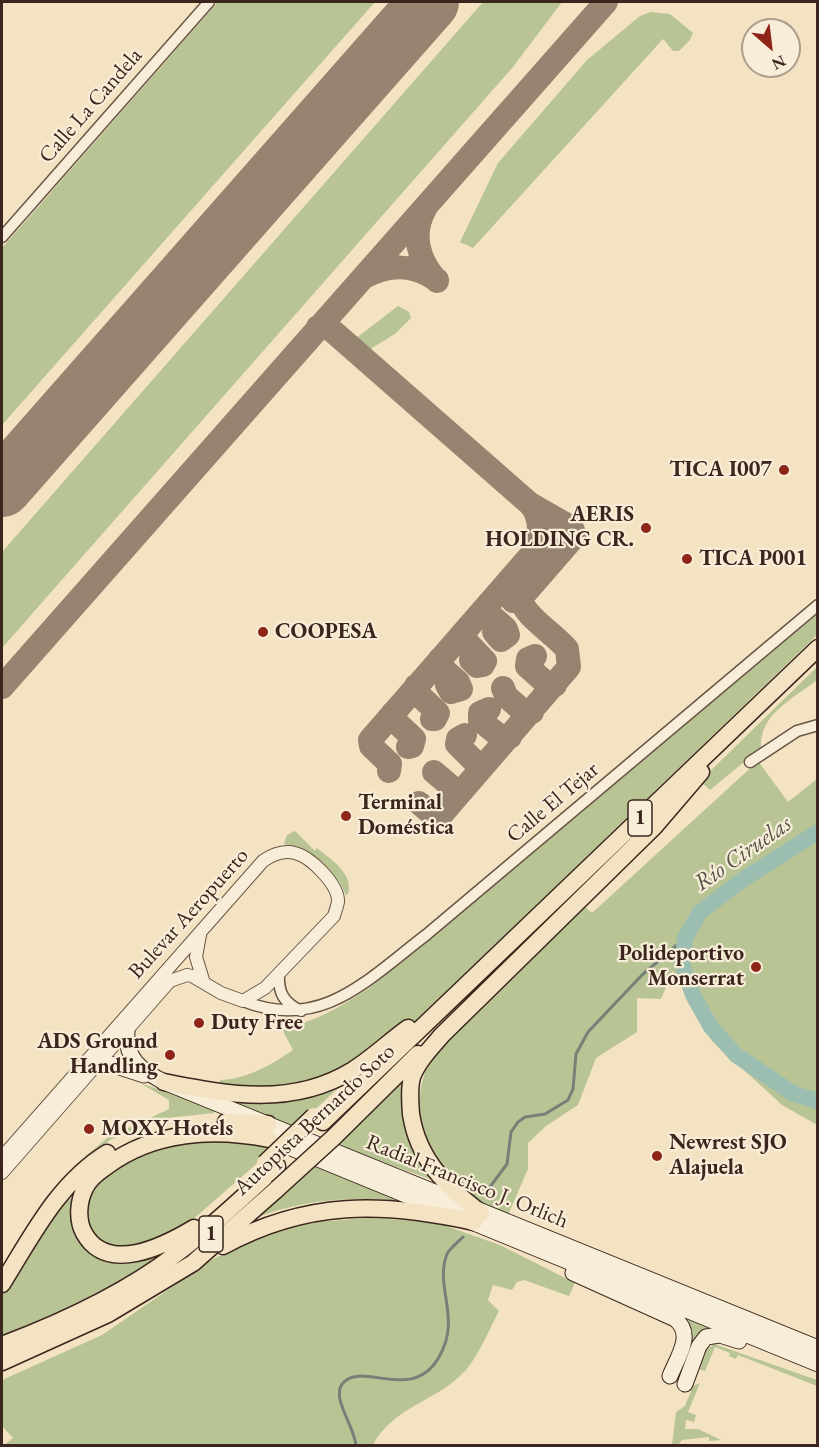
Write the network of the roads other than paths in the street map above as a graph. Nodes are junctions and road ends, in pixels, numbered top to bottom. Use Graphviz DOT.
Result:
graph roads {
  1 [pos="209,2"];
  2 [pos="2,237"];
  3 [pos="818,605"];
  4 [pos="818,648"];
  5 [pos="818,661"];
  6 [pos="818,725"];
  7 [pos="750,762"];
  8 [pos="701,772"];
  9 [pos="202,931"];
  10 [pos="523,937"];
  11 [pos="279,974"];
  12 [pos="204,983"];
  13 [pos="243,1000"];
  14 [pos="301,1011"];
  15 [pos="414,1023"];
  16 [pos="127,1032"];
  17 [pos="102,1061"];
  18 [pos="164,1082"];
  19 [pos="325,1125"];
  20 [pos="268,1132"];
  21 [pos="2,1158"];
  22 [pos="275,1166"];
  23 [pos="2,1173"];
  24 [pos="477,1217"];
  25 [pos="194,1228"];
  26 [pos="493,1231"];
  27 [pos="193,1263"];
  28 [pos="2,1284"];
  29 [pos="132,1291"];
  30 [pos="2,1345"];
  31 [pos="818,1348"];
  32 [pos="2,1362"];
  33 [pos="818,1364"];
  34 [pos="818,1372"];
  35 [pos="670,1376"];
  36 [pos="685,1384"];
  1 -- 2 [label="street, Calle La Candela"];
  3 -- 14 [label="street, Calle El Tejar"];
  4 -- 10 [label="highway, Autopista Bernardo Soto / 1"];
  5 -- 8 [label="highway, Autopista Bernardo Soto / 1"];
  6 -- 7 [label="street"];
  8 -- 10 [label="highway, Autopista Bernardo Soto / 1"];
  8 -- 24 [label="highway"];
  9 -- 11 [label="street, Bulevar Aeropuerto"];
  9 -- 12 [label="street"];
  9 -- 21 [label="street, Bulevar Aeropuerto"];
  10 -- 15 [label="highway, 1"];
  10 -- 19 [label="highway, Autopista Bernardo Soto / 1"];
  11 -- 13 [label="street, Bulevar Aeropuerto"];
  11 -- 14 [label="street"];
  12 -- 13 [label="street, Bulevar Aeropuerto"];
  12 -- 16 [label="street, Bulevar Aeropuerto"];
  13 -- 14 [label="street, Calle El Tejar"];
  15 -- 18 [label="highway"];
  15 -- 19 [label="highway, Autopista Bernardo Soto / 1"];
  16 -- 17 [label="street, Bulevar Aeropuerto"];
  16 -- 18 [label="main road, Radial Francisco J. Orlich"];
  17 -- 18 [label="main road"];
  17 -- 23 [label="street, Bulevar Aeropuerto"];
  18 -- 20 [label="main road, Radial Francisco J. Orlich"];
  19 -- 22 [label="highway, Autopista Bernardo Soto / 1"];
  19 -- 27 [label="highway, Autopista Bernardo Soto / 1, bridge"];
  20 -- 24 [label="main road, Radial Francisco J. Orlich"];
  20 -- 25 [label="highway"];
  20 -- 28 [label="highway"];
  22 -- 25 [label="highway, Autopista Bernardo Soto / 1"];
  22 -- 29 [label="highway, Autopista Bernardo Soto / 1"];
  22 -- 29 [label="highway, Autopista Bernardo Soto / 1"];
  24 -- 26 [label="main road, Radial Francisco J. Orlich"];
  24 -- 27 [label="highway"];
  24 -- 31 [label="main road, Radial Francisco J. Orlich"];
  25 -- 29 [label="highway, Autopista Bernardo Soto / 1"];
  26 -- 33 [label="main road, Radial Francisco J. Orlich"];
  26 -- 35 [label="main road"];
  27 -- 29 [label="highway, Autopista Bernardo Soto / 1"];
  29 -- 30 [label="highway, 1"];
  29 -- 32 [label="highway, 1"];
  34 -- 36 [label="main road"];
}
